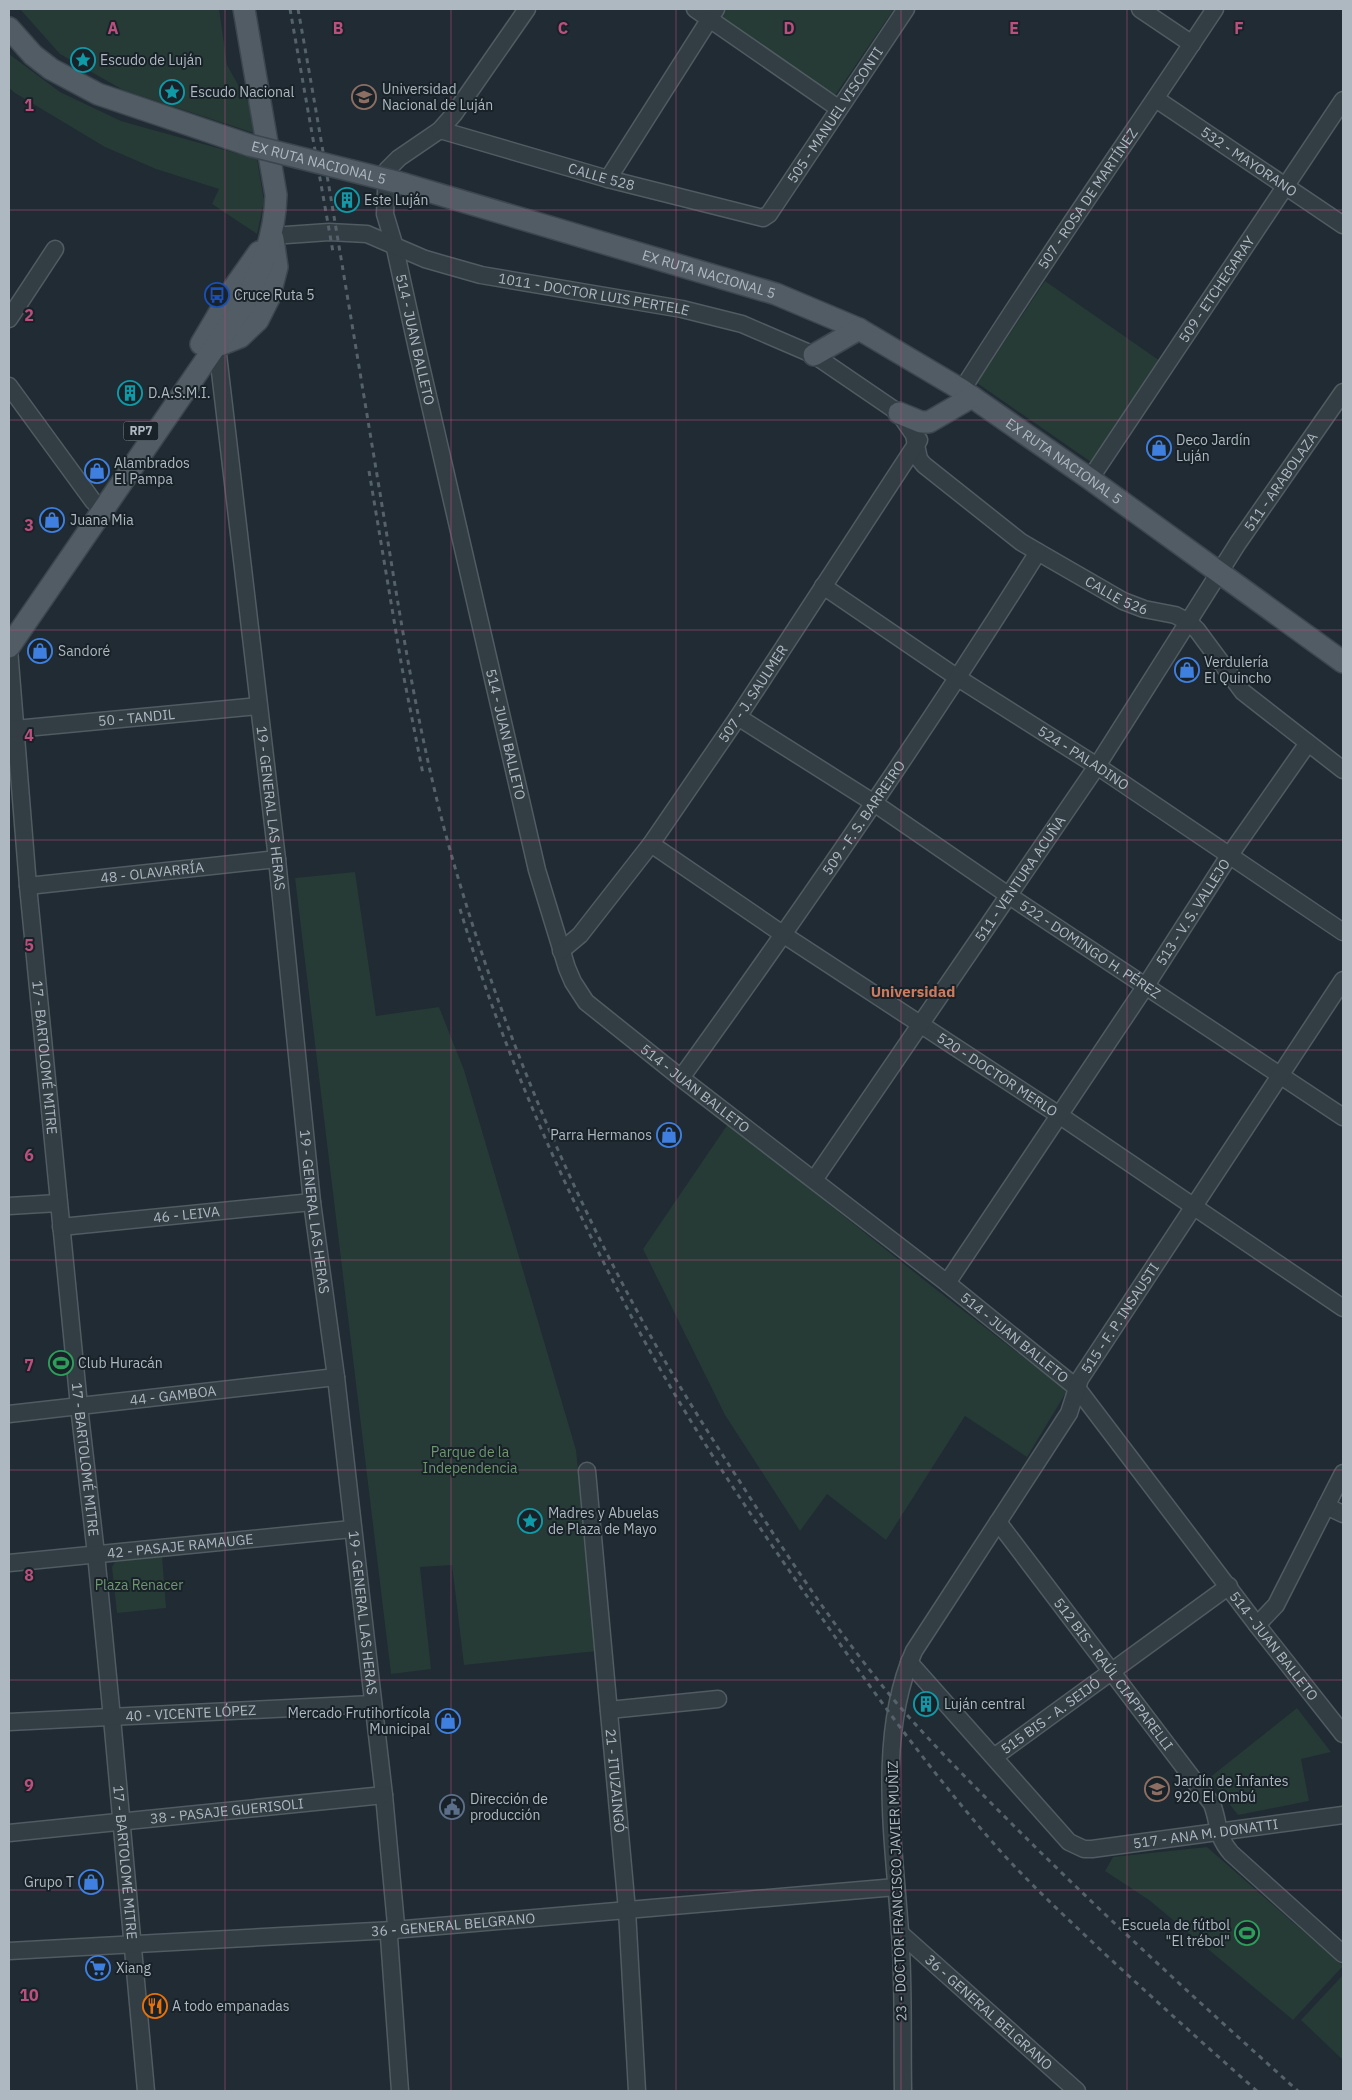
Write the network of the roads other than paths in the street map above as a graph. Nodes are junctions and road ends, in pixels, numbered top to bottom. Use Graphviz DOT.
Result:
graph roads {
  1 [pos="244,9"];
  2 [pos="527,9"];
  3 [pos="695,9"];
  4 [pos="906,9"];
  5 [pos="1140,9"];
  6 [pos="1216,9"];
  7 [pos="712,14"];
  8 [pos="9,28"];
  9 [pos="1192,44"];
  10 [pos="1156,99"];
  11 [pos="1343,100"];
  12 [pos="838,108"];
  13 [pos="440,130"];
  14 [pos="608,179"];
  15 [pos="1285,186"];
  16 [pos="763,218"];
  17 [pos="1343,225"];
  18 [pos="272,236"];
  19 [pos="394,244"];
  20 [pos="55,249"];
  21 [pos="9,319"];
  22 [pos="859,329"];
  23 [pos="213,339"];
  24 [pos="814,355"];
  25 [pos="9,386"];
  26 [pos="1343,392"];
  27 [pos="967,393"];
  28 [pos="899,413"];
  29 [pos="929,422"];
  30 [pos="916,445"];
  31 [pos="1090,479"];
  32 [pos="98,506"];
  33 [pos="1038,552"];
  34 [pos="1218,573"];
  35 [pos="823,586"];
  36 [pos="1189,622"];
  37 [pos="9,625"];
  38 [pos="9,648"];
  39 [pos="1343,662"];
  40 [pos="958,678"];
  41 [pos="258,706"];
  42 [pos="738,716"];
  43 [pos="15,729"];
  44 [pos="1308,744"];
  45 [pos="1097,766"];
  46 [pos="1343,770"];
  47 [pos="874,803"];
  48 [pos="651,844"];
  49 [pos="1229,856"];
  50 [pos="277,859"];
  51 [pos="28,886"];
  52 [pos="1008,895"];
  53 [pos="1343,932"];
  54 [pos="784,935"];
  55 [pos="561,951"];
  56 [pos="1343,980"];
  57 [pos="1144,987"];
  58 [pos="920,1024"];
  59 [pos="1281,1074"];
  60 [pos="681,1078"];
  61 [pos="1059,1115"];
  62 [pos="1343,1117"];
  63 [pos="814,1180"];
  64 [pos="312,1202"];
  65 [pos="58,1203"];
  66 [pos="9,1206"];
  67 [pos="1193,1208"];
  68 [pos="61,1227"];
  69 [pos="947,1283"];
  70 [pos="1343,1308"];
  71 [pos="336,1377"];
  72 [pos="1078,1388"];
  73 [pos="78,1406"];
  74 [pos="9,1414"];
  75 [pos="587,1471"];
  76 [pos="1343,1473"];
  77 [pos="1326,1506"];
  78 [pos="1343,1514"];
  79 [pos="998,1522"];
  80 [pos="352,1529"];
  81 [pos="96,1554"];
  82 [pos="9,1563"];
  83 [pos="1229,1586"];
  84 [pos="1257,1625"];
  85 [pos="909,1662"];
  86 [pos="1113,1672"];
  87 [pos="718,1698"];
  88 [pos="373,1704"];
  89 [pos="609,1710"];
  90 [pos="112,1718"];
  91 [pos="9,1722"];
  92 [pos="1343,1734"];
  93 [pos="994,1757"];
  94 [pos="384,1795"];
  95 [pos="1343,1816"];
  96 [pos="122,1822"];
  97 [pos="1218,1832"];
  98 [pos="9,1833"];
  99 [pos="896,1887"];
  100 [pos="627,1910"];
  101 [pos="393,1930"];
  102 [pos="900,1933"];
  103 [pos="133,1945"];
  104 [pos="9,1951"];
  105 [pos="1343,1954"];
  106 [pos="146,2091"];
  107 [pos="400,2091"];
  108 [pos="637,2091"];
  109 [pos="903,2091"];
  110 [pos="1077,2091"];
  1 -- 18 [label="main road, RP7"];
  2 -- 13 [label="street"];
  3 -- 7 [label="street"];
  4 -- 12 [label="street, 505 - MANUEL VISCONTI"];
  5 -- 9 [label="street"];
  6 -- 9 [label="street, 507 - ROSA DE MARTÍNEZ"];
  7 -- 12 [label="street"];
  7 -- 14 [label="street"];
  8 -- 22 [label="main road, EX RUTA NACIONAL 5, bridge"];
  9 -- 10 [label="street, 507 - ROSA DE MARTÍNEZ"];
  10 -- 15 [label="street, 532 - MAYORANO"];
  10 -- 27 [label="street, 507 - ROSA DE MARTÍNEZ"];
  11 -- 15 [label="street, 509 - ETCHEGARAY"];
  12 -- 16 [label="street, 505 - MANUEL VISCONTI"];
  13 -- 14 [label="street, CALLE 528"];
  13 -- 19 [label="street, 514 - JUAN BALLETO"];
  14 -- 16 [label="street, CALLE 528"];
  15 -- 17 [label="street, 532 - MAYORANO"];
  15 -- 31 [label="street, 509 - ETCHEGARAY"];
  18 -- 19 [label="street, 1011 - DOCTOR LUIS PERTELE"];
  18 -- 23 [label="main road, RP7"];
  18 -- 23 [label="main road"];
  19 -- 24 [label="street, 1011 - DOCTOR LUIS PERTELE"];
  19 -- 55 [label="street, 514 - JUAN BALLETO"];
  20 -- 21 [label="street"];
  22 -- 24 [label="main road"];
  22 -- 27 [label="main road, EX RUTA NACIONAL 5"];
  23 -- 32 [label="main road, RP7"];
  23 -- 41 [label="street, 19 - GENERAL LAS HERAS"];
  24 -- 28 [label="street, 1011 - DOCTOR LUIS PERTELE"];
  25 -- 32 [label="street"];
  26 -- 34 [label="street, 511 - ARABOLAZA"];
  27 -- 29 [label="main road"];
  27 -- 31 [label="main road, EX RUTA NACIONAL 5"];
  28 -- 29 [label="main road"];
  28 -- 30 [label="street, CALLE 526"];
  29 -- 30 [label="street, 507 - J. SAULMER"];
  30 -- 33 [label="street, CALLE 526"];
  30 -- 35 [label="street, 507 - J. SAULMER"];
  31 -- 34 [label="main road, EX RUTA NACIONAL 5"];
  32 -- 37 [label="main road, RP7"];
  32 -- 38 [label="main road, RP7"];
  33 -- 36 [label="street, CALLE 526"];
  33 -- 40 [label="street, 509 - F. S. BARREIRO"];
  34 -- 36 [label="street, 511 - VENTURA ACUÑA"];
  34 -- 39 [label="main road, EX RUTA NACIONAL 5"];
  35 -- 40 [label="street, 524 - PALADINO"];
  35 -- 42 [label="street, 507 - J. SAULMER"];
  36 -- 44 [label="street, CALLE 526"];
  36 -- 45 [label="street, 511 - VENTURA ACUÑA"];
  38 -- 43 [label="street, 17 - BARTOLOMÉ MITRE"];
  40 -- 45 [label="street, 524 - PALADINO"];
  40 -- 47 [label="street, 509 - F. S. BARREIRO"];
  41 -- 43 [label="street, 50 - TANDIL"];
  41 -- 50 [label="street, 19 - GENERAL LAS HERAS"];
  42 -- 47 [label="street, 522 - DOMINGO H. PÉREZ"];
  42 -- 48 [label="street, 507 - J. SAULMER"];
  43 -- 51 [label="street, 17 - BARTOLOMÉ MITRE"];
  44 -- 46 [label="street, CALLE 526"];
  44 -- 49 [label="street, 513 - V. S. VALLEJO"];
  45 -- 49 [label="street, 524 - PALADINO"];
  45 -- 52 [label="street, 511 - VENTURA ACUÑA"];
  47 -- 52 [label="street, 522 - DOMINGO H. PÉREZ"];
  47 -- 54 [label="street, 509 - F. S. BARREIRO"];
  48 -- 54 [label="street, 520 - DOCTOR MERLO"];
  48 -- 55 [label="street, 507 - J. SAULMER"];
  49 -- 53 [label="street, 524 - PALADINO"];
  49 -- 57 [label="street, 513 - V. S. VALLEJO"];
  50 -- 51 [label="street, 48 - OLAVARRÍA"];
  50 -- 64 [label="street, 19 - GENERAL LAS HERAS"];
  51 -- 65 [label="street, 17 - BARTOLOMÉ MITRE"];
  52 -- 57 [label="street, 522 - DOMINGO H. PÉREZ"];
  52 -- 58 [label="street, 511 - VENTURA ACUÑA"];
  54 -- 58 [label="street, 520 - DOCTOR MERLO"];
  54 -- 60 [label="street, 509 - F. S. BARREIRO"];
  55 -- 60 [label="street, 514 - JUAN BALLETO"];
  56 -- 59 [label="street, 515 - F. P. INSAUSTI"];
  57 -- 59 [label="street, 522 - DOMINGO H. PÉREZ"];
  57 -- 61 [label="street, 513 - V. S. VALLEJO"];
  58 -- 61 [label="street, 520 - DOCTOR MERLO"];
  58 -- 63 [label="street, 511 - VENTURA ACUÑA"];
  59 -- 62 [label="street, 522 - DOMINGO H. PÉREZ"];
  59 -- 67 [label="street, 515 - F. P. INSAUSTI"];
  60 -- 63 [label="street, 514 - JUAN BALLETO"];
  61 -- 67 [label="street, 520 - DOCTOR MERLO"];
  61 -- 69 [label="street, 513 - V. S. VALLEJO"];
  63 -- 69 [label="street, 514 - JUAN BALLETO"];
  64 -- 68 [label="street, 46 - LEIVA"];
  64 -- 71 [label="street, 19 - GENERAL LAS HERAS"];
  65 -- 66 [label="street"];
  65 -- 68 [label="street, 17 - BARTOLOMÉ MITRE"];
  67 -- 70 [label="street, 520 - DOCTOR MERLO"];
  67 -- 72 [label="street, 515 - F. P. INSAUSTI"];
  68 -- 73 [label="street, 17 - BARTOLOMÉ MITRE"];
  69 -- 72 [label="street, 514 - JUAN BALLETO"];
  71 -- 73 [label="street, 44 - GAMBOA"];
  71 -- 80 [label="street, 19 - GENERAL LAS HERAS"];
  72 -- 79 [label="street, 515 - F. P. INSAUSTI"];
  72 -- 83 [label="street, 514 - JUAN BALLETO"];
  73 -- 74 [label="street, 44 - GAMBOA"];
  73 -- 81 [label="street, 17 - BARTOLOMÉ MITRE"];
  75 -- 89 [label="street, 21 - ITUZAINGÓ"];
  76 -- 77 [label="street"];
  77 -- 78 [label="street"];
  77 -- 84 [label="street"];
  79 -- 85 [label="street, 515 - F. P. INSAUSTI"];
  79 -- 86 [label="street, 512 BIS - RAÚL CIAPPARELLI"];
  80 -- 81 [label="street, 42 - PASAJE RAMAUGE"];
  80 -- 88 [label="street, 19 - GENERAL LAS HERAS"];
  81 -- 82 [label="street, 42 - PASAJE RAMAUGE"];
  81 -- 90 [label="street, 17 - BARTOLOMÉ MITRE"];
  83 -- 84 [label="street, 514 - JUAN BALLETO"];
  83 -- 86 [label="street, 515 BIS - A. SEIJÓ"];
  84 -- 92 [label="street, 514 - JUAN BALLETO"];
  85 -- 93 [label="street"];
  85 -- 99 [label="street, 23 - DOCTOR FRANCISCO JAVIER MUÑIZ"];
  86 -- 93 [label="street, 515 BIS - A. SEIJÓ"];
  86 -- 97 [label="street, 512 BIS - RAÚL CIAPPARELLI"];
  87 -- 89 [label="street"];
  88 -- 90 [label="street, 40 - VICENTE LÓPEZ"];
  88 -- 94 [label="street, 19 - GENERAL LAS HERAS"];
  89 -- 100 [label="street, 21 - ITUZAINGÓ"];
  90 -- 91 [label="street, 40 - VICENTE LÓPEZ"];
  90 -- 96 [label="street, 17 - BARTOLOMÉ MITRE"];
  93 -- 97 [label="street, 517 - ANA M. DONATTI"];
  94 -- 96 [label="street, 38 - PASAJE GUERISOLI"];
  94 -- 101 [label="street, 19 - GENERAL LAS HERAS"];
  95 -- 97 [label="street, 517 - ANA M. DONATTI"];
  96 -- 98 [label="street, 38 - PASAJE GUERISOLI"];
  96 -- 103 [label="street, 17 - BARTOLOMÉ MITRE"];
  97 -- 105 [label="street"];
  99 -- 100 [label="street, 36 - GENERAL BELGRANO"];
  99 -- 102 [label="street, 23 - DOCTOR FRANCISCO JAVIER MUÑIZ"];
  100 -- 101 [label="street, 36 - GENERAL BELGRANO"];
  100 -- 108 [label="street, 21 - ITUZAINGÓ"];
  101 -- 103 [label="street, 36 - GENERAL BELGRANO"];
  101 -- 107 [label="street, 19 - GENERAL LAS HERAS"];
  102 -- 109 [label="street, 23 - DOCTOR FRANCISCO JAVIER MUÑIZ"];
  102 -- 110 [label="street, 36 - GENERAL BELGRANO"];
  103 -- 104 [label="street, 36 - GENERAL BELGRANO"];
  103 -- 106 [label="street, 17 - BARTOLOMÉ MITRE"];
}
